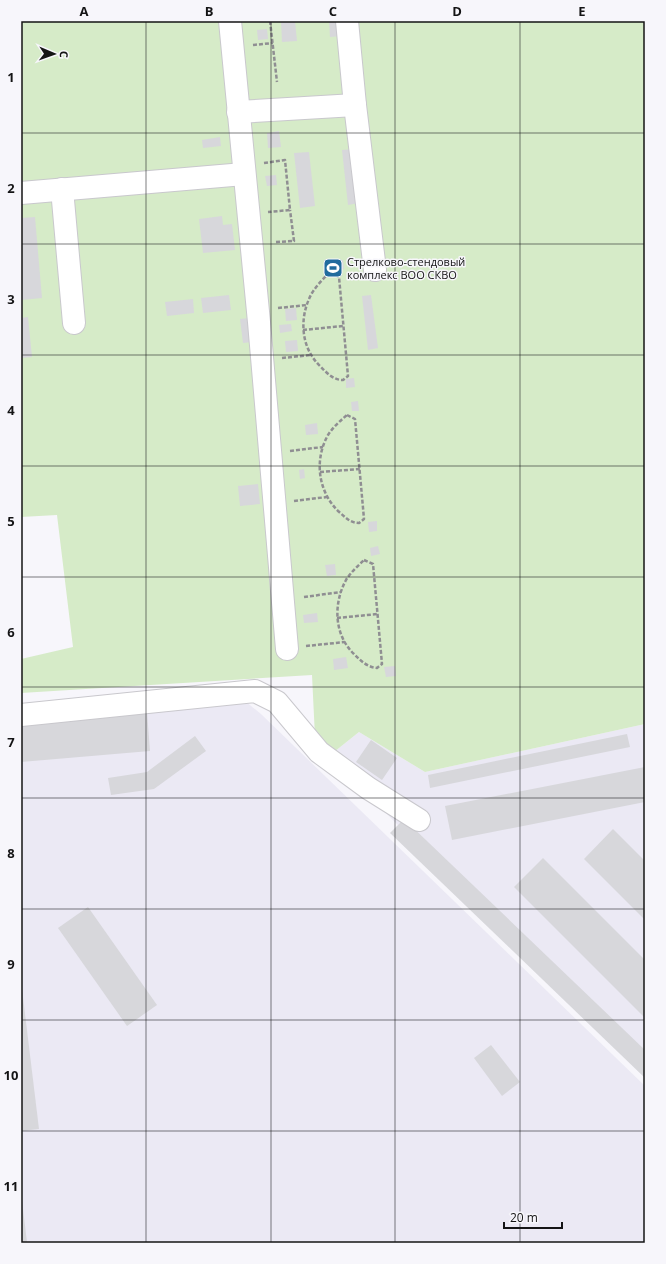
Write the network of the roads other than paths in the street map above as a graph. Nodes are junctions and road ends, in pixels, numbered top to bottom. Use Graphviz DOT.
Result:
graph roads {
  1 [pos="230,21"];
  2 [pos="347,21"];
  3 [pos="355,105"];
  4 [pos="238,112"];
  5 [pos="244,169"];
  6 [pos="62,189"];
  7 [pos="21,193"];
  8 [pos="375,270"];
  9 [pos="74,323"];
  10 [pos="287,648"];
  11 [pos="21,715"];
  12 [pos="419,820"];
  1 -- 4 [label="lane"];
  2 -- 3 [label="lane"];
  3 -- 4 [label="lane"];
  3 -- 8 [label="lane"];
  4 -- 5 [label="lane"];
  5 -- 6 [label="lane"];
  5 -- 10 [label="lane"];
  6 -- 7 [label="lane"];
  6 -- 9 [label="lane"];
  11 -- 12 [label="lane"];
}
